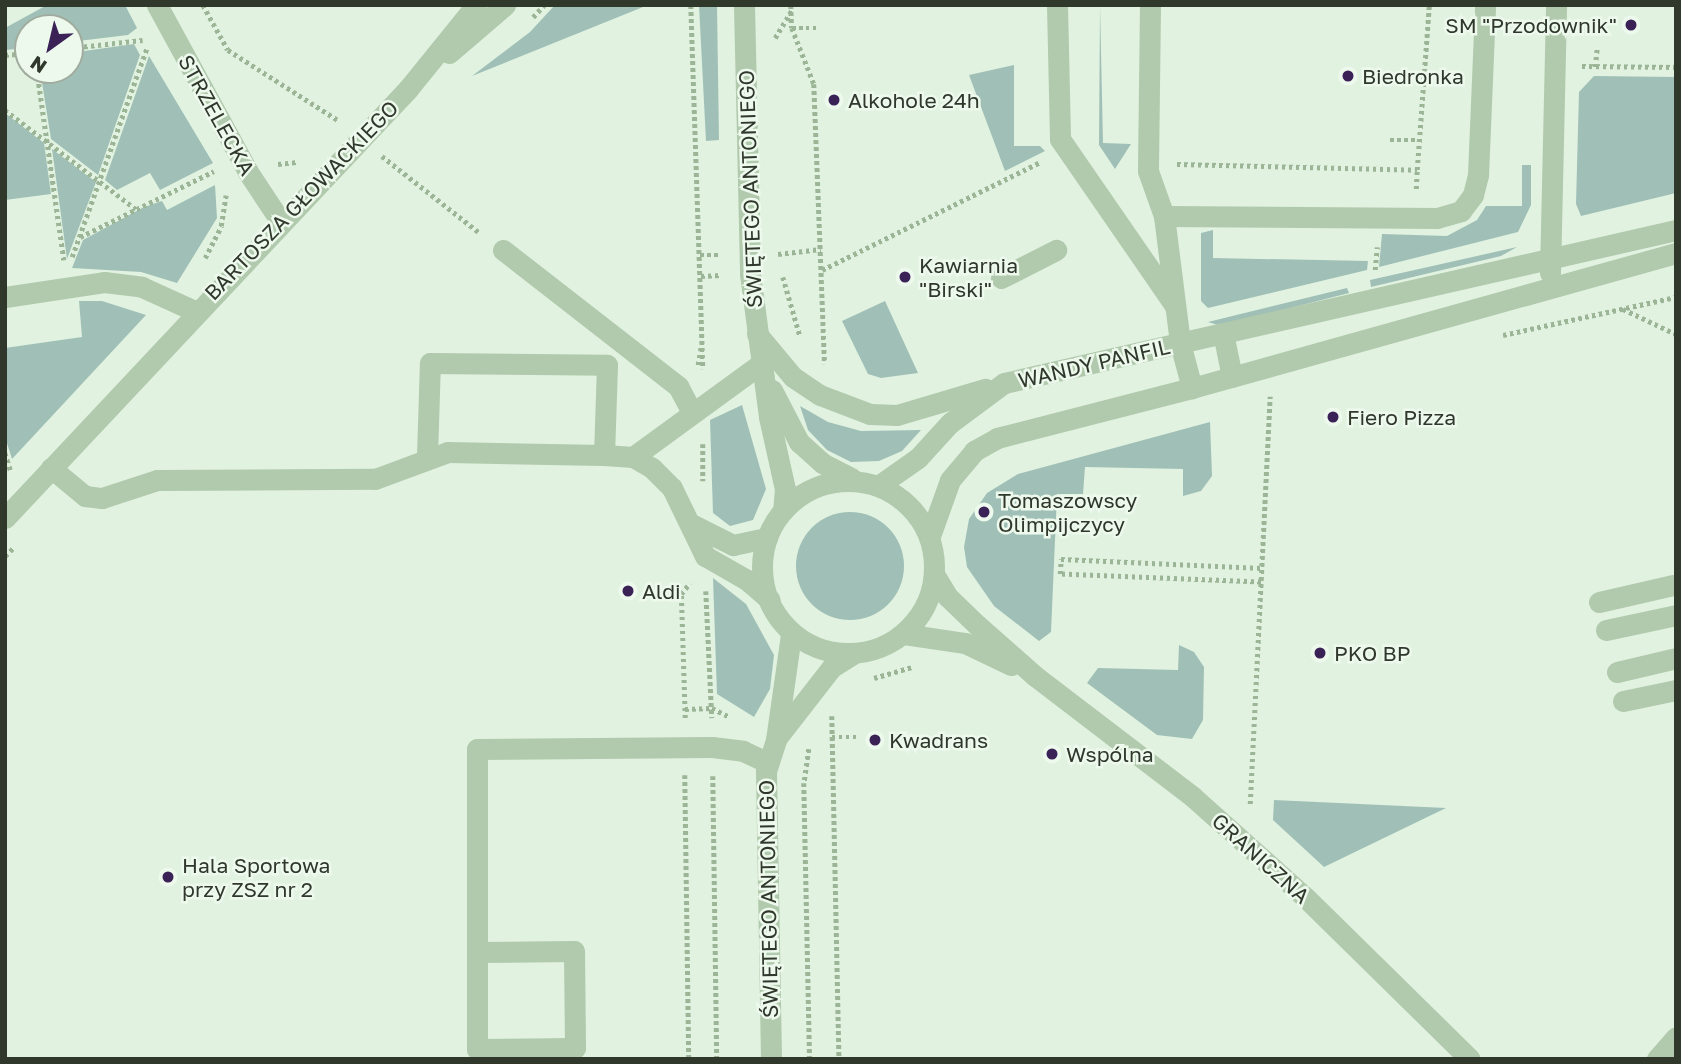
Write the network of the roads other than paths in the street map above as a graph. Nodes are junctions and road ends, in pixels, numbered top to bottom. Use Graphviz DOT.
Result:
graph roads {
  1 [pos="157,5"];
  2 [pos="476,5"];
  3 [pos="505,5"];
  4 [pos="744,5"];
  5 [pos="1058,5"];
  6 [pos="1150,5"];
  7 [pos="1485,5"];
  8 [pos="1556,5"];
  9 [pos="408,89"];
  10 [pos="1164,216"];
  11 [pos="281,222"];
  12 [pos="1676,230"];
  13 [pos="503,250"];
  14 [pos="1056,250"];
  15 [pos="1676,253"];
  16 [pos="1550,259"];
  17 [pos="1001,278"];
  18 [pos="1550,288"];
  19 [pos="5,297"];
  20 [pos="1176,306"];
  21 [pos="195,311"];
  22 [pos="1223,333"];
  23 [pos="757,334"];
  24 [pos="1180,343"];
  25 [pos="763,368"];
  26 [pos="1232,377"];
  27 [pos="1004,383"];
  28 [pos="1192,388"];
  29 [pos="697,408"];
  30 [pos="604,455"];
  31 [pos="427,456"];
  32 [pos="633,457"];
  33 [pos="51,468"];
  34 [pos="851,478"];
  35 [pos="878,485"];
  36 [pos="783,510"];
  37 [pos="5,518"];
  38 [pos="699,529"];
  39 [pos="930,536"];
  40 [pos="767,538"];
  41 [pos="934,574"];
  42 [pos="1673,585"];
  43 [pos="770,600"];
  44 [pos="1599,602"];
  45 [pos="1676,615"];
  46 [pos="1606,631"];
  47 [pos="791,634"];
  48 [pos="904,634"];
  49 [pos="855,653"];
  50 [pos="1676,658"];
  51 [pos="1617,672"];
  52 [pos="1035,676"];
  53 [pos="1676,690"];
  54 [pos="1623,701"];
  55 [pos="776,740"];
  56 [pos="767,762"];
  57 [pos="478,952"];
  58 [pos="1676,1037"];
  59 [pos="771,1059"];
  60 [pos="1470,1059"];
  61 [pos="1657,1059"];
  1 -- 11 [label="street, STRZELECKA"];
  2 -- 9 [label="street, BARTOSZA GŁOWACKIEGO"];
  3 -- 9 [label="street, BARTOSZA GŁOWACKIEGO"];
  4 -- 23 [label="street, ŚWIĘTEGO ANTONIEGO"];
  5 -- 20 [label="street, WANDY PANFIL"];
  6 -- 10 [label="street, WANDY PANFIL"];
  7 -- 10 [label="street"];
  8 -- 16 [label="street"];
  9 -- 11 [label="street, BARTOSZA GŁOWACKIEGO"];
  10 -- 20 [label="street, WANDY PANFIL"];
  11 -- 21 [label="street, BARTOSZA GŁOWACKIEGO"];
  12 -- 16 [label="street, WANDY PANFIL"];
  13 -- 29 [label="street"];
  14 -- 17 [label="street"];
  15 -- 18 [label="street"];
  16 -- 18 [label="street"];
  16 -- 22 [label="street, WANDY PANFIL"];
  18 -- 26 [label="street"];
  19 -- 21 [label="street, BARTOSZA GŁOWACKIEGO"];
  20 -- 24 [label="street, WANDY PANFIL"];
  21 -- 33 [label="street, BARTOSZA GŁOWACKIEGO"];
  22 -- 24 [label="street, WANDY PANFIL"];
  22 -- 26 [label="street"];
  23 -- 25 [label="street, ŚWIĘTEGO ANTONIEGO"];
  23 -- 27 [label="street"];
  24 -- 27 [label="street, WANDY PANFIL"];
  24 -- 28 [label="street, WANDY PANFIL"];
  25 -- 29 [label="street"];
  25 -- 34 [label="street, ŚWIĘTEGO ANTONIEGO"];
  25 -- 36 [label="street, ŚWIĘTEGO ANTONIEGO"];
  26 -- 28 [label="street"];
  27 -- 35 [label="street, WANDY PANFIL"];
  28 -- 39 [label="street"];
  29 -- 32 [label="street"];
  30 -- 31 [label="street"];
  30 -- 31 [label="street"];
  30 -- 32 [label="street"];
  31 -- 33 [label="street"];
  32 -- 38 [label="street"];
  33 -- 37 [label="street, BARTOSZA GŁOWACKIEGO"];
  34 -- 35 [label="street"];
  34 -- 36 [label="street"];
  35 -- 39 [label="street"];
  36 -- 40 [label="street"];
  38 -- 40 [label="street"];
  38 -- 43 [label="street"];
  39 -- 41 [label="street"];
  40 -- 43 [label="street"];
  41 -- 48 [label="street"];
  41 -- 52 [label="street, GRANICZNA"];
  42 -- 44 [label="street"];
  43 -- 47 [label="street"];
  45 -- 46 [label="street"];
  47 -- 49 [label="street"];
  47 -- 55 [label="street, ŚWIĘTEGO ANTONIEGO"];
  48 -- 49 [label="street"];
  48 -- 52 [label="street, GRANICZNA"];
  49 -- 55 [label="street, ŚWIĘTEGO ANTONIEGO"];
  50 -- 51 [label="street"];
  52 -- 60 [label="street, GRANICZNA"];
  53 -- 54 [label="street"];
  55 -- 56 [label="street, ŚWIĘTEGO ANTONIEGO"];
  56 -- 57 [label="street"];
  56 -- 59 [label="street, ŚWIĘTEGO ANTONIEGO"];
  57 -- 57 [label="street"];
  58 -- 61 [label="street"];
}
